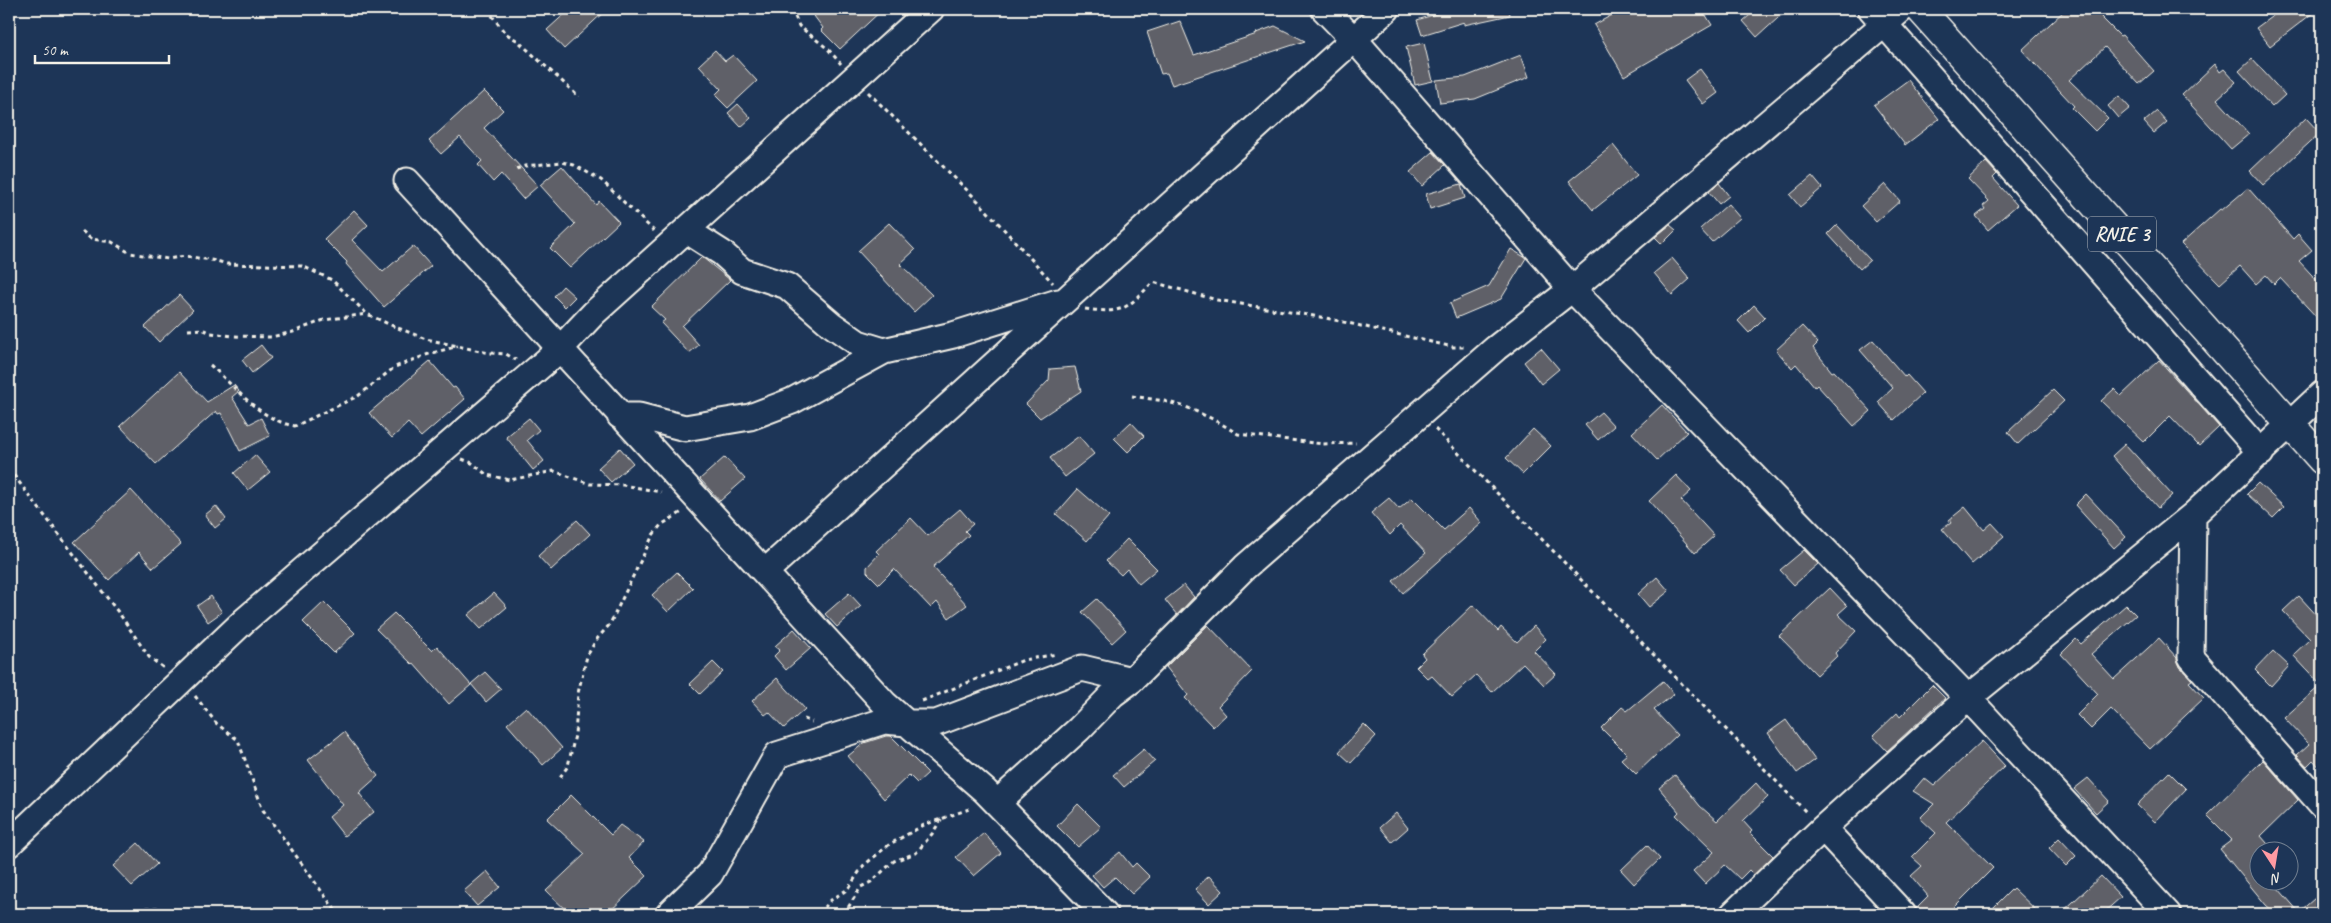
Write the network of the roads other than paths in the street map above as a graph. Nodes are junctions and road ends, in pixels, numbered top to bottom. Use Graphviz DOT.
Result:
graph roads {
  1 [pos="931,9"];
  2 [pos="1324,9"];
  3 [pos="1387,9"];
  4 [pos="1920,9"];
  5 [pos="1886,14"];
  6 [pos="1353,39"];
  7 [pos="407,181"];
  8 [pos="677,238"];
  9 [pos="1572,289"];
  10 [pos="1067,298"];
  11 [pos="559,350"];
  12 [pos="884,351"];
  13 [pos="2322,394"];
  14 [pos="620,416"];
  15 [pos="2291,424"];
  16 [pos="2261,453"];
  17 [pos="2322,460"];
  18 [pos="2193,516"];
  19 [pos="765,572"];
  20 [pos="1132,680"];
  21 [pos="1968,698"];
  22 [pos="898,716"];
  23 [pos="997,803"];
  24 [pos="2322,805"];
  25 [pos="1823,828"];
  26 [pos="9,844"];
  27 [pos="668,914"];
  28 [pos="1106,914"];
  29 [pos="1733,914"];
  30 [pos="1903,914"];
  31 [pos="2168,914"];
  1 -- 8 [label="street"];
  2 -- 6 [label="street"];
  3 -- 6 [label="street"];
  4 -- 15 [label="highway, RNIE 3"];
  5 -- 9 [label="street"];
  5 -- 16 [label="street"];
  6 -- 9 [label="street"];
  6 -- 10 [label="street"];
  7 -- 11 [label="street"];
  8 -- 11 [label="street"];
  8 -- 12 [label="street"];
  9 -- 20 [label="street"];
  9 -- 21 [label="street"];
  10 -- 12 [label="street"];
  10 -- 19 [label="street"];
  11 -- 14 [label="street"];
  11 -- 26 [label="street"];
  12 -- 14 [label="street"];
  13 -- 15 [label="street"];
  14 -- 19 [label="street"];
  15 -- 16 [label="street"];
  15 -- 17 [label="highway, RNIE 3"];
  16 -- 18 [label="street"];
  18 -- 21 [label="street"];
  18 -- 24 [label="street"];
  19 -- 22 [label="street"];
  20 -- 22 [label="street"];
  20 -- 23 [label="street"];
  21 -- 25 [label="street"];
  21 -- 31 [label="street"];
  22 -- 23 [label="street"];
  22 -- 27 [label="street"];
  23 -- 28 [label="street"];
  25 -- 29 [label="street"];
  25 -- 30 [label="street"];
}
